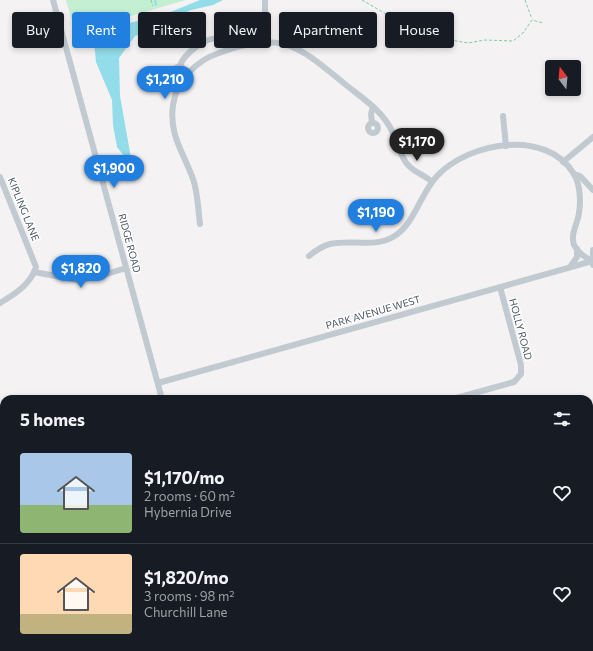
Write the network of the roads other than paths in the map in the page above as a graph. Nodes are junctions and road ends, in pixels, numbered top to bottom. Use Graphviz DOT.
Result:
graph roads {
  1 [pos="53,0"];
  2 [pos="265,0"];
  3 [pos="265,12"];
  4 [pos="271,42"];
  5 [pos="232,48"];
  6 [pos="229,49"];
  7 [pos="180,66"];
  8 [pos="190,72"];
  9 [pos="179,87"];
  10 [pos="373,107"];
  11 [pos="503,116"];
  12 [pos="372,124"];
  13 [pos="593,137"];
  14 [pos="506,146"];
  15 [pos="563,162"];
  16 [pos="574,174"];
  17 [pos="0,177"];
  18 [pos="432,182"];
  19 [pos="592,189"];
  20 [pos="579,193"];
  21 [pos="200,224"];
  22 [pos="577,249"];
  23 [pos="593,250"];
  24 [pos="309,256"];
  25 [pos="593,263"];
  26 [pos="126,268"];
  27 [pos="569,268"];
  28 [pos="34,272"];
  29 [pos="500,287"];
  30 [pos="0,303"];
  31 [pos="158,383"];
  32 [pos="161,395"];
  33 [pos="467,395"];
  1 -- 26 [label="street, RIDGE ROAD"];
  2 -- 3 [label="street"];
  4 -- 10 [label="street"];
  5 -- 6 [label="street"];
  6 -- 7 [label="street"];
  6 -- 8 [label="street"];
  7 -- 8 [label="street"];
  7 -- 9 [label="street"];
  8 -- 9 [label="street"];
  9 -- 21 [label="street"];
  10 -- 12 [label="street"];
  10 -- 18 [label="street"];
  11 -- 14 [label="street"];
  13 -- 15 [label="street"];
  14 -- 15 [label="street"];
  14 -- 18 [label="street"];
  15 -- 16 [label="street"];
  16 -- 19 [label="street"];
  16 -- 20 [label="street"];
  17 -- 28 [label="street, KIPLING LANE"];
  18 -- 24 [label="street"];
  19 -- 20 [label="street"];
  20 -- 22 [label="street"];
  22 -- 25 [label="street"];
  22 -- 27 [label="street"];
  23 -- 25 [label="street"];
  25 -- 27 [label="street, PARK AVENUE WEST"];
  26 -- 28 [label="street"];
  26 -- 31 [label="street, RIDGE ROAD"];
  27 -- 29 [label="street, PARK AVENUE WEST"];
  28 -- 30 [label="street"];
  29 -- 31 [label="street, PARK AVENUE WEST"];
  29 -- 33 [label="street, HOLLY ROAD"];
  31 -- 32 [label="street, RIDGE ROAD"];
}
